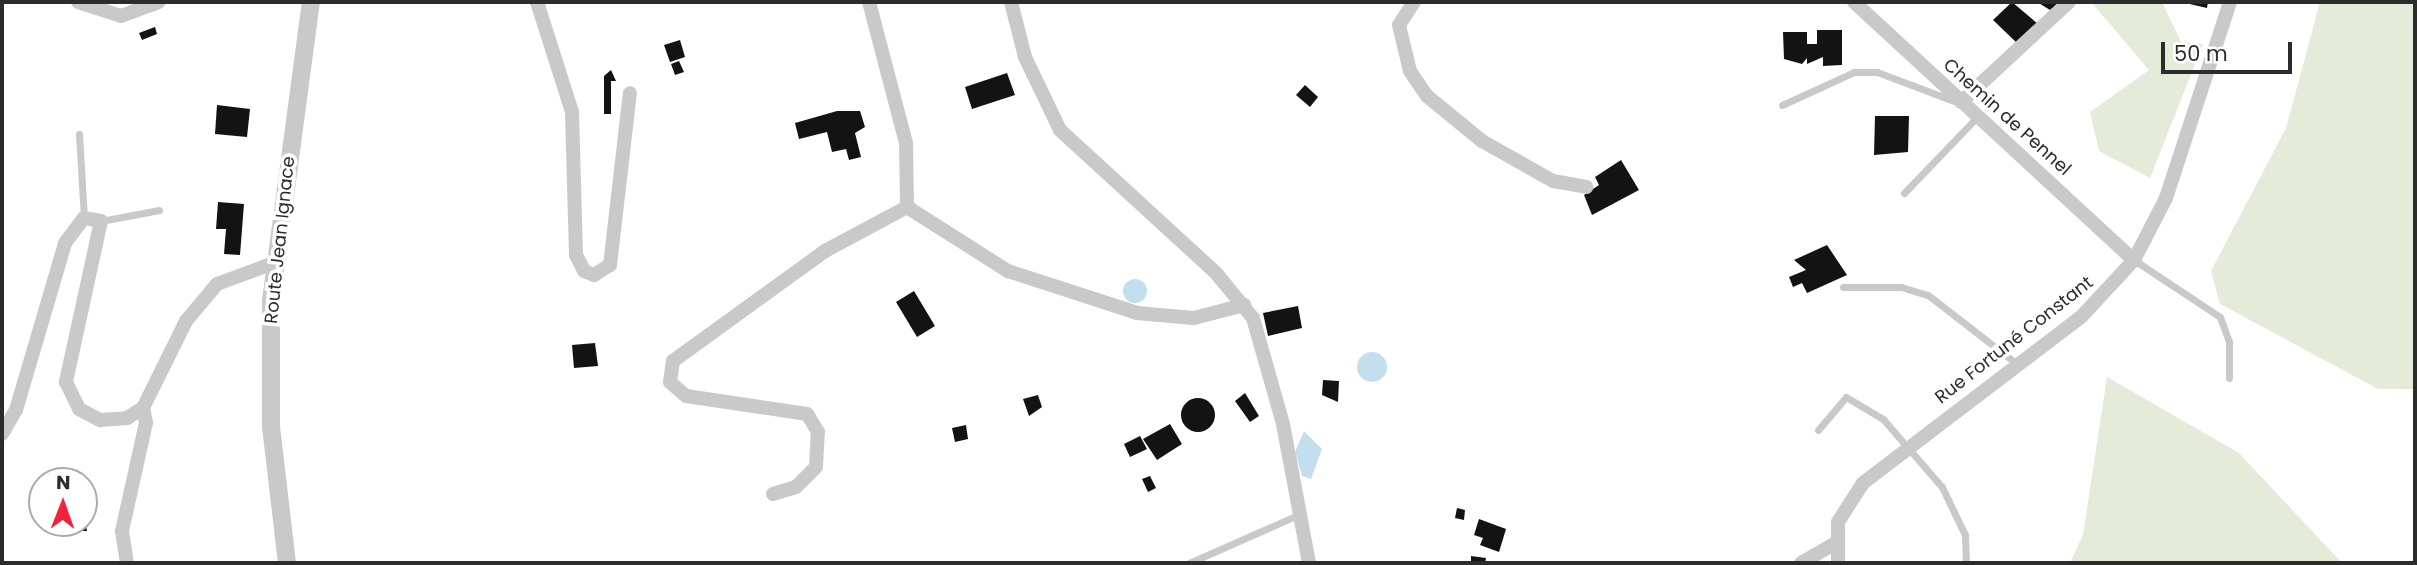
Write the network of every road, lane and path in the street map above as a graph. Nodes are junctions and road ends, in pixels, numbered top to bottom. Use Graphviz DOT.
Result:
graph roads {
  1 [pos="78,2"];
  2 [pos="159,2"];
  3 [pos="311,2"];
  4 [pos="537,2"];
  5 [pos="869,2"];
  6 [pos="1011,2"];
  7 [pos="1414,2"];
  8 [pos="1854,2"];
  9 [pos="2069,2"];
  10 [pos="2230,2"];
  11 [pos="629,93"];
  12 [pos="1782,105"];
  13 [pos="1969,109"];
  14 [pos="79,134"];
  15 [pos="1586,187"];
  16 [pos="1904,193"];
  17 [pos="907,207"];
  18 [pos="159,210"];
  19 [pos="84,218"];
  20 [pos="101,220"];
  21 [pos="2134,260"];
  22 [pos="274,263"];
  23 [pos="1843,286"];
  24 [pos="1244,305"];
  25 [pos="2017,365"];
  26 [pos="2229,378"];
  27 [pos="143,408"];
  28 [pos="1818,430"];
  29 [pos="2,433"];
  30 [pos="1909,444"];
  31 [pos="774,494"];
  32 [pos="1302,513"];
  33 [pos="1835,543"];
  34 [pos="127,563"];
  35 [pos="288,563"];
  36 [pos="1189,563"];
  37 [pos="1309,563"];
  38 [pos="1801,563"];
  39 [pos="1838,563"];
  40 [pos="1966,563"];
  1 -- 2 [label="street"];
  3 -- 22 [label="street, Route Jean Ignace"];
  4 -- 11 [label="street"];
  5 -- 17 [label="street"];
  6 -- 24 [label="street"];
  7 -- 15 [label="street"];
  8 -- 13 [label="street, Chemin de Pennel"];
  9 -- 13 [label="street"];
  10 -- 21 [label="street, Rue Fortuné Constant"];
  12 -- 13 [label="lane"];
  13 -- 16 [label="lane"];
  13 -- 21 [label="street, Chemin de Pennel"];
  14 -- 19 [label="lane"];
  17 -- 24 [label="street"];
  17 -- 31 [label="street"];
  18 -- 20 [label="lane"];
  19 -- 20 [label="street"];
  19 -- 29 [label="street"];
  20 -- 27 [label="street"];
  21 -- 25 [label="street, Rue Fortuné Constant"];
  21 -- 26 [label="lane"];
  22 -- 27 [label="street"];
  22 -- 35 [label="street, Route Jean Ignace"];
  23 -- 25 [label="lane"];
  24 -- 32 [label="street"];
  25 -- 30 [label="street, Rue Fortuné Constant"];
  27 -- 34 [label="street"];
  28 -- 30 [label="lane"];
  30 -- 33 [label="street, Rue Fortuné Constant"];
  30 -- 40 [label="lane"];
  32 -- 36 [label="lane"];
  32 -- 37 [label="street"];
  33 -- 38 [label="street"];
  33 -- 39 [label="street, Rue Fortuné Constant"];
}
